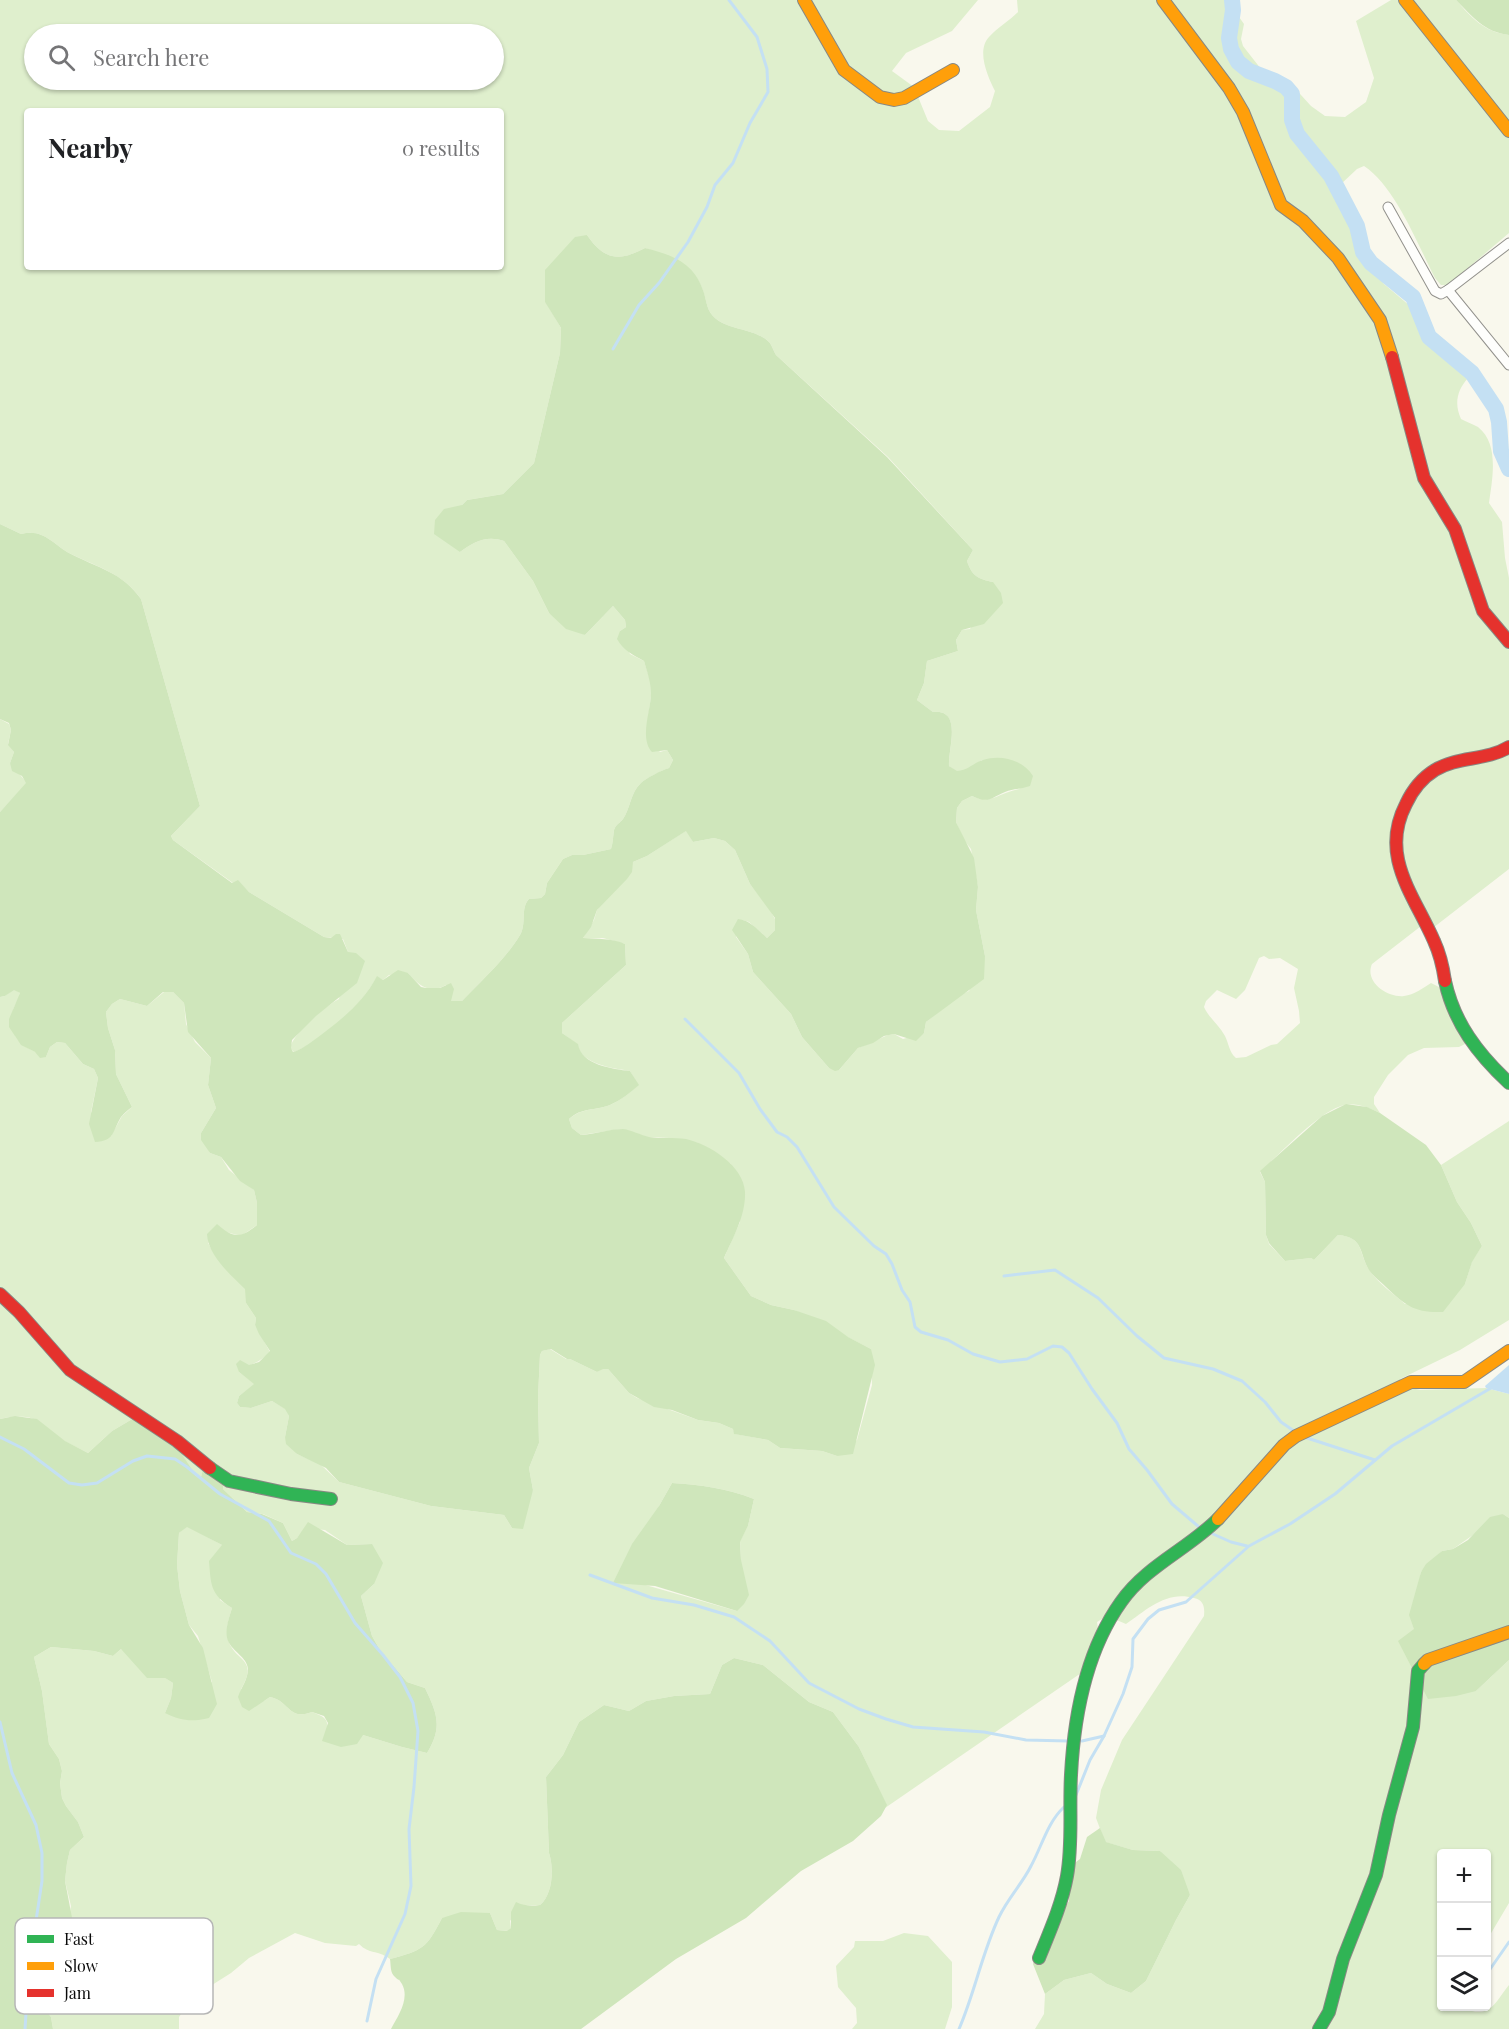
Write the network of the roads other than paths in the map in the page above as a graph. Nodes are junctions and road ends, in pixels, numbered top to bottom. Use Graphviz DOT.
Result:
graph roads {
  1 [pos="804,0"];
  2 [pos="1163,0"];
  3 [pos="1405,0"];
  4 [pos="953,70"];
  5 [pos="1509,131"];
  6 [pos="1388,207"];
  7 [pos="1508,246"];
  8 [pos="1448,290"];
  9 [pos="1509,365"];
  10 [pos="1509,642"];
  11 [pos="1509,747"];
  12 [pos="1509,1083"];
  13 [pos="0,1294"];
  14 [pos="1509,1351"];
  15 [pos="331,1498"];
  16 [pos="1509,1632"];
  17 [pos="1039,1958"];
  18 [pos="1319,2029"];
  1 -- 4 [label="street"];
  2 -- 10 [label="street"];
  3 -- 5 [label="street"];
  6 -- 8 [label="street"];
  7 -- 8 [label="street"];
  8 -- 9 [label="street"];
  11 -- 12 [label="street"];
  13 -- 15 [label="street"];
  14 -- 17 [label="street"];
  16 -- 18 [label="street"];
}
